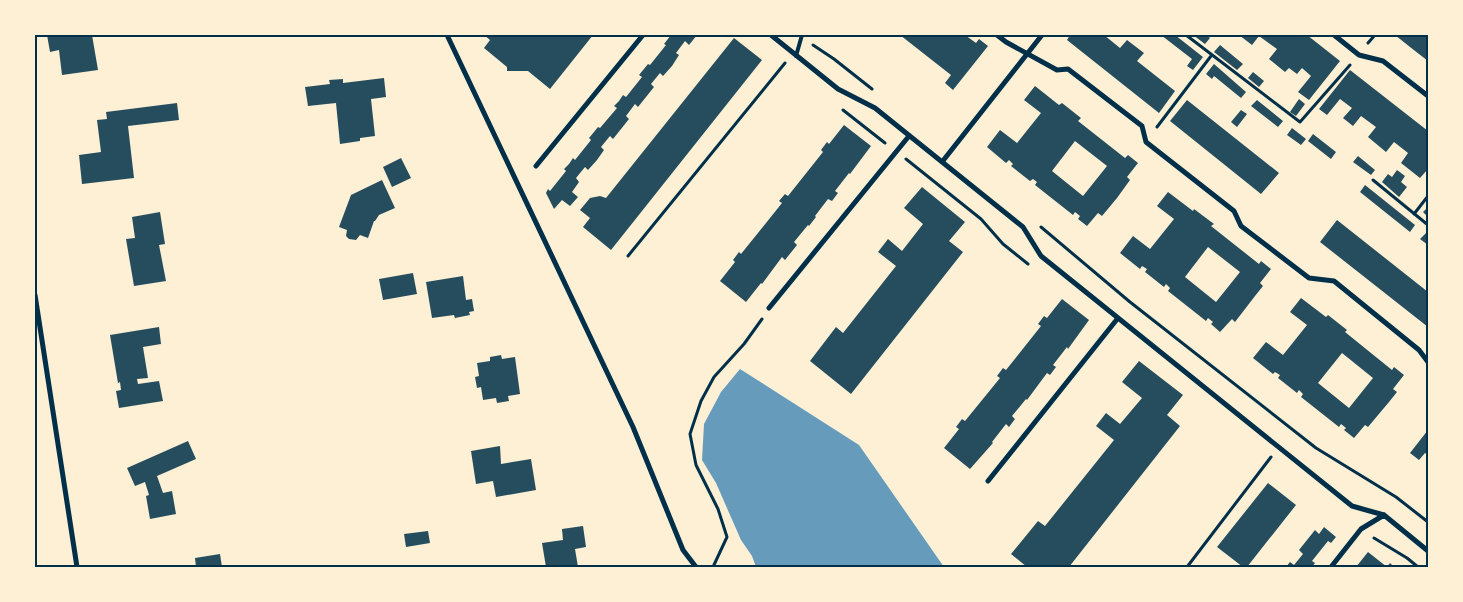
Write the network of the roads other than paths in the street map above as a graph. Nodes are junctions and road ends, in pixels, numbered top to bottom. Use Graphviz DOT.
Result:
graph roads {
  1 [pos="447,35"];
  2 [pos="643,35"];
  3 [pos="771,35"];
  4 [pos="997,35"];
  5 [pos="1042,35"];
  6 [pos="1334,35"];
  7 [pos="802,37"];
  8 [pos="1028,53"];
  9 [pos="796,56"];
  10 [pos="1428,96"];
  11 [pos="909,136"];
  12 [pos="942,162"];
  13 [pos="536,166"];
  14 [pos="35,296"];
  15 [pos="769,308"];
  16 [pos="1118,318"];
  17 [pos="1428,362"];
  18 [pos="988,482"];
  19 [pos="1384,515"];
  20 [pos="1428,551"];
  21 [pos="77,567"];
  22 [pos="696,567"];
  23 [pos="1331,567"];
  1 -- 22 [label="street"];
  2 -- 13 [label="street"];
  3 -- 9 [label="street"];
  4 -- 8 [label="street"];
  5 -- 8 [label="street"];
  6 -- 10 [label="street"];
  7 -- 9 [label="lane"];
  8 -- 12 [label="street"];
  8 -- 17 [label="street"];
  9 -- 11 [label="street"];
  11 -- 12 [label="street"];
  11 -- 15 [label="street"];
  12 -- 16 [label="street"];
  14 -- 21 [label="street"];
  16 -- 18 [label="street"];
  16 -- 19 [label="street"];
  19 -- 20 [label="street"];
  19 -- 23 [label="street"];
}
